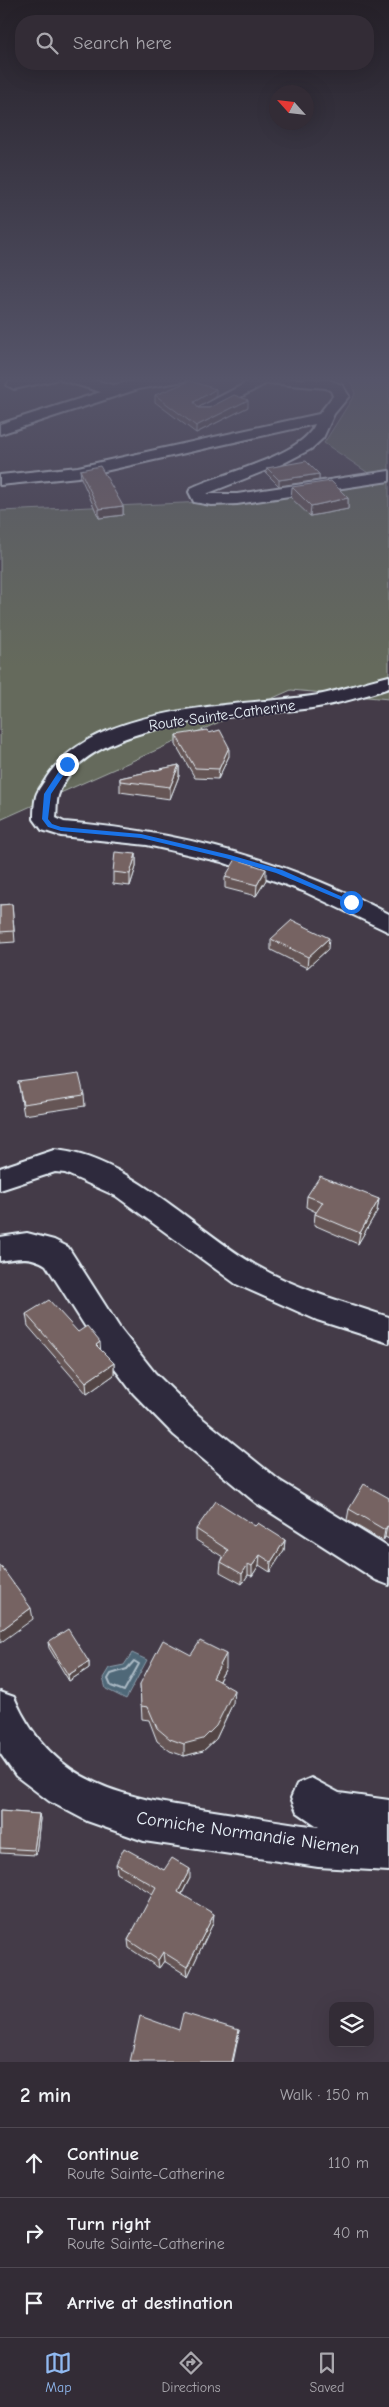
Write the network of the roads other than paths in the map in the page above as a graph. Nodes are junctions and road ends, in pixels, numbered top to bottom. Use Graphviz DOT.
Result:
graph roads {
  1 [pos="66,473"];
  2 [pos="245,473"];
  3 [pos="389,476"];
  4 [pos="0,480"];
  5 [pos="389,485"];
  6 [pos="262,508"];
  7 [pos="389,682"];
  8 [pos="351,902"];
  9 [pos="389,907"];
  10 [pos="389,924"];
  11 [pos="0,1179"];
  12 [pos="0,1249"];
  13 [pos="389,1330"];
  14 [pos="389,1568"];
  15 [pos="0,1711"];
  16 [pos="311,1798"];
  17 [pos="389,1820"];
  18 [pos="389,1851"];
  1 -- 4 [label="street"];
  2 -- 3 [label="street"];
  5 -- 6 [label="street"];
  7 -- 8 [label="street, Route Sainte-Catherine"];
  8 -- 9 [label="street"];
  8 -- 10 [label="street, Route Sainte-Catherine"];
  11 -- 13 [label="street"];
  12 -- 14 [label="street"];
  15 -- 18 [label="street, Corniche Normandie Niemen"];
  16 -- 17 [label="street"];
}
